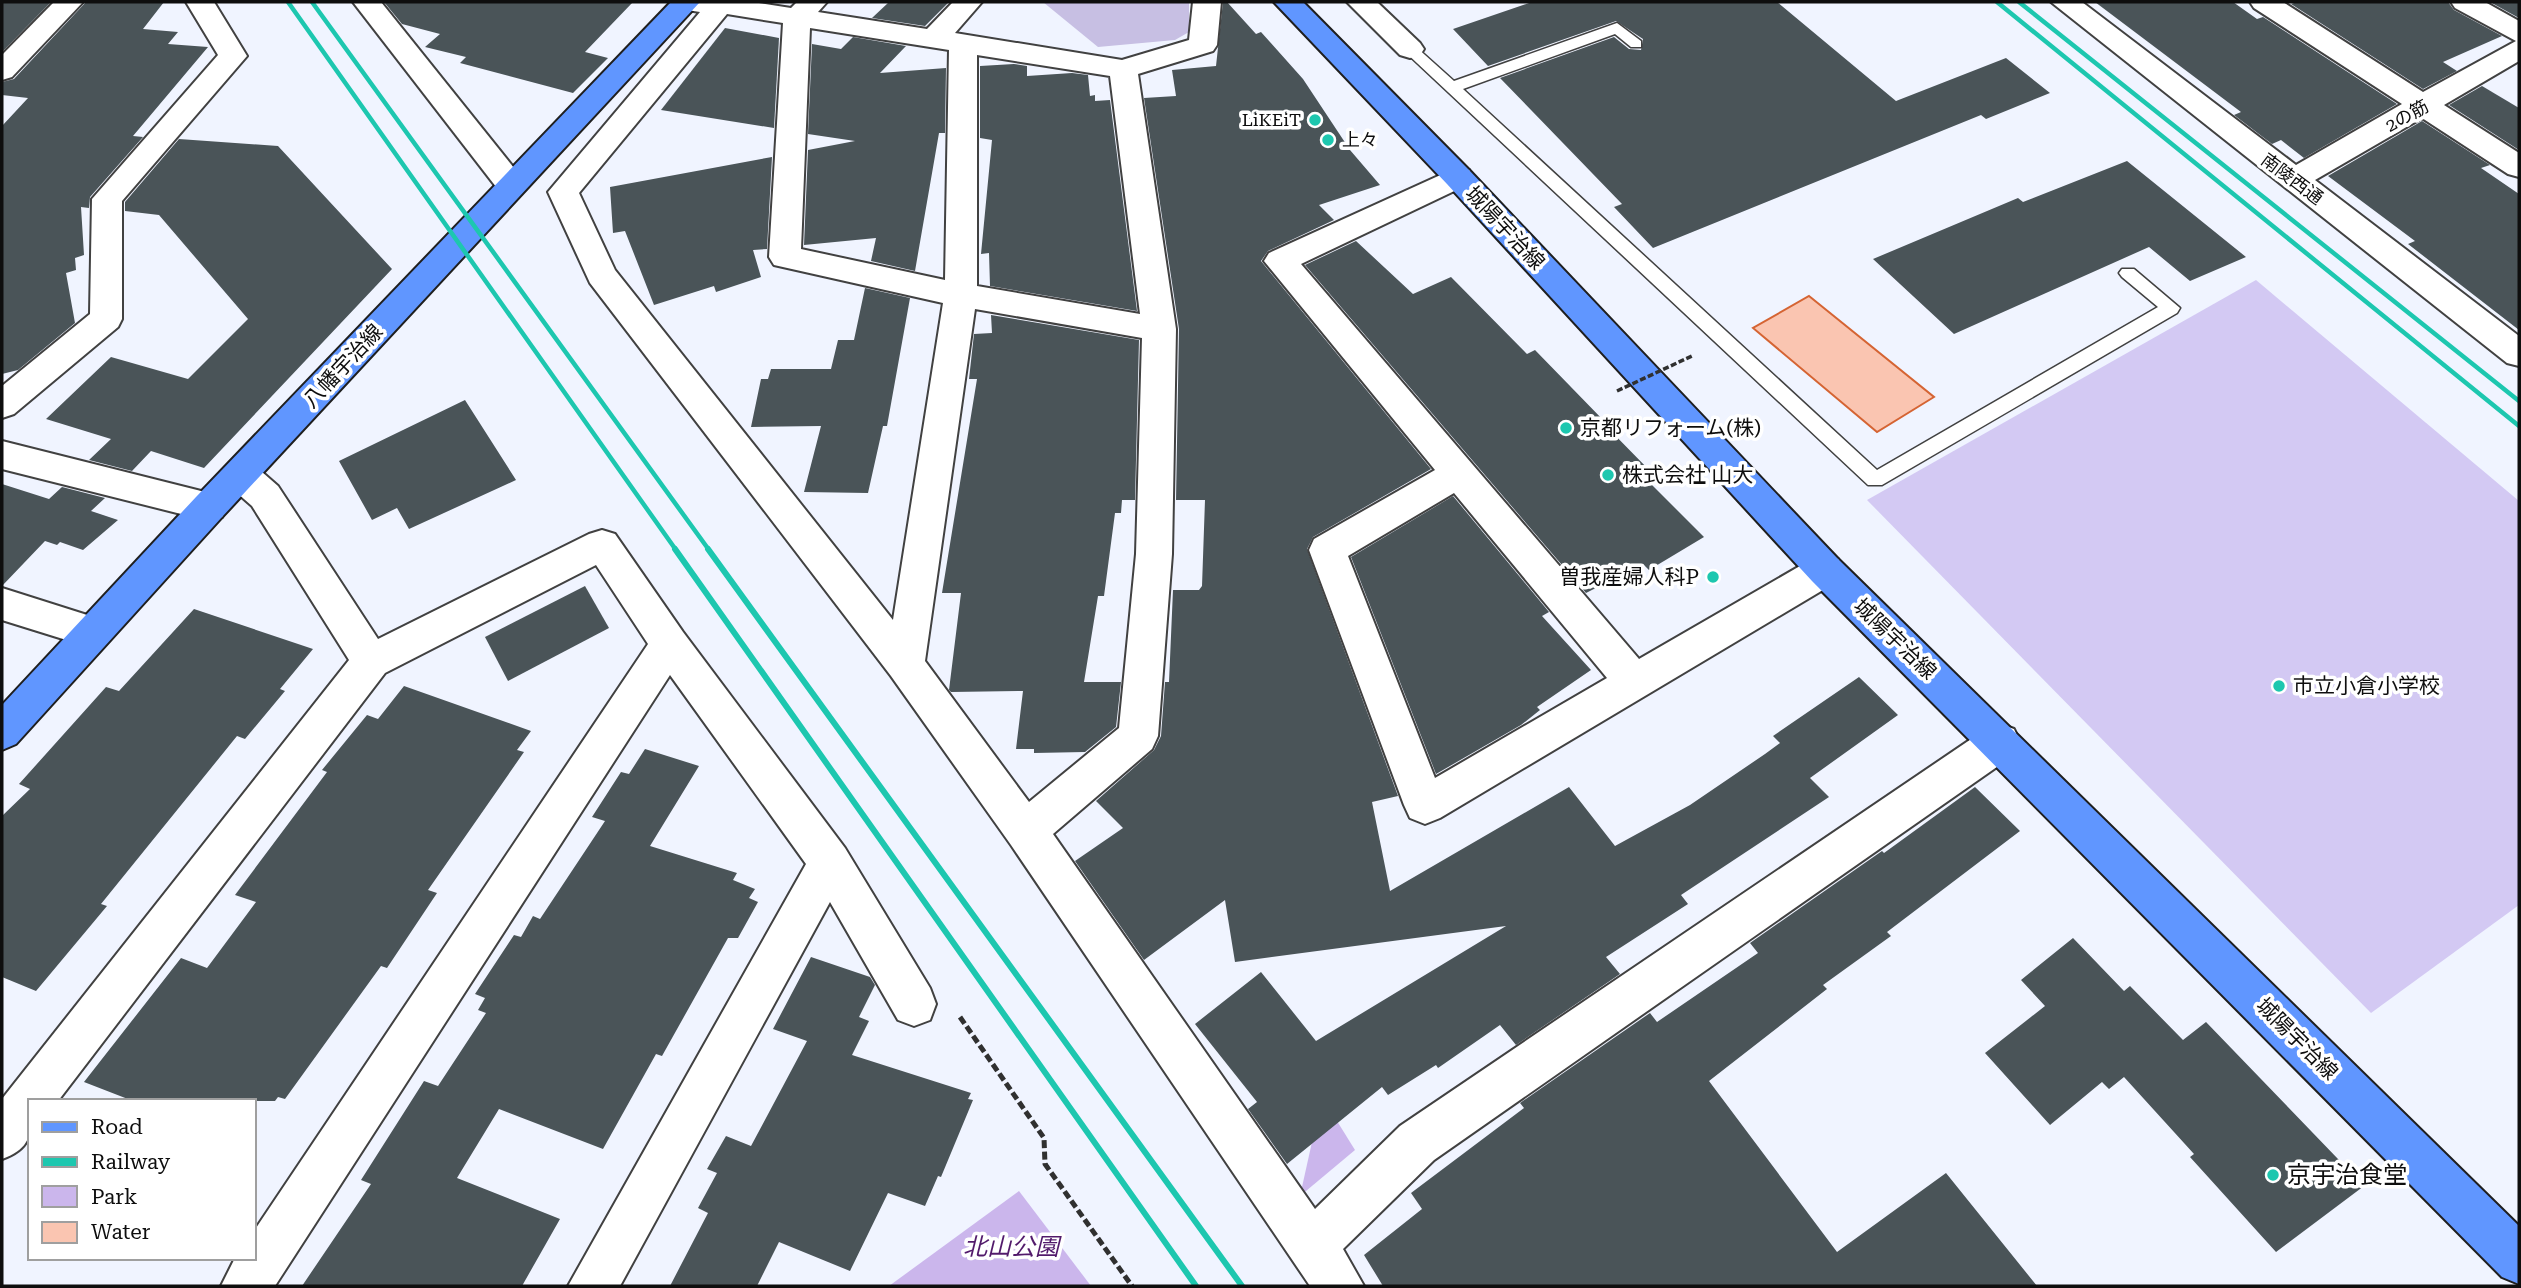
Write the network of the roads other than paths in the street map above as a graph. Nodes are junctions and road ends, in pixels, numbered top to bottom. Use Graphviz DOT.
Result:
graph roads {
  1 [pos="69,2"];
  2 [pos="200,2"];
  3 [pos="366,2"];
  4 [pos="685,2"];
  5 [pos="968,2"];
  6 [pos="1207,2"];
  7 [pos="1288,2"];
  8 [pos="1361,2"];
  9 [pos="2065,2"];
  10 [pos="2264,2"];
  11 [pos="2465,2"];
  12 [pos="720,5"];
  13 [pos="805,9"];
  14 [pos="2519,33"];
  15 [pos="949,41"];
  16 [pos="1636,44"];
  17 [pos="1410,49"];
  18 [pos="2519,49"];
  19 [pos="1123,69"];
  20 [pos="2,71"];
  21 [pos="1451,88"];
  22 [pos="2426,106"];
  23 [pos="2519,167"];
  24 [pos="1458,177"];
  25 [pos="2293,180"];
  26 [pos="510,185"];
  27 [pos="2128,273"];
  28 [pos="961,295"];
  29 [pos="1159,329"];
  30 [pos="2519,354"];
  31 [pos="2,405"];
  32 [pos="2,455"];
  33 [pos="1459,473"];
  34 [pos="241,475"];
  35 [pos="209,507"];
  36 [pos="1825,570"];
  37 [pos="2,604"];
  38 [pos="92,632"];
  39 [pos="669,644"];
  40 [pos="371,661"];
  41 [pos="905,664"];
  42 [pos="1634,682"];
  43 [pos="2,732"];
  44 [pos="2000,742"];
  45 [pos="1026,831"];
  46 [pos="830,862"];
  47 [pos="915,1004"];
  48 [pos="31,1099"];
  49 [pos="28,1103"];
  50 [pos="2,1136"];
  51 [pos="1312,1246"];
  52 [pos="2519,1261"];
  53 [pos="246,1286"];
  54 [pos="593,1286"];
  55 [pos="1339,1286"];
  1 -- 20 [label="street"];
  2 -- 31 [label="street"];
  3 -- 26 [label="street"];
  4 -- 12 [label="street"];
  4 -- 26 [label="main road, 八幡宇治線"];
  5 -- 15 [label="street"];
  6 -- 19 [label="street"];
  7 -- 24 [label="main road, 城陽宇治線"];
  8 -- 17 [label="street"];
  9 -- 25 [label="street, 南陵西通"];
  10 -- 22 [label="street"];
  11 -- 14 [label="street"];
  12 -- 13 [label="street"];
  12 -- 41 [label="street"];
  13 -- 15 [label="street"];
  13 -- 28 [label="street"];
  15 -- 19 [label="street"];
  15 -- 28 [label="street"];
  16 -- 21 [label="lane"];
  17 -- 21 [label="lane"];
  18 -- 22 [label="street, 2の筋"];
  19 -- 29 [label="street"];
  21 -- 27 [label="lane"];
  22 -- 23 [label="street"];
  22 -- 25 [label="street, 2の筋"];
  24 -- 33 [label="street"];
  24 -- 36 [label="main road, 城陽宇治線"];
  25 -- 30 [label="street, 南陵西通"];
  26 -- 34 [label="main road, 八幡宇治線"];
  28 -- 29 [label="street"];
  28 -- 41 [label="street"];
  29 -- 45 [label="street"];
  32 -- 35 [label="street"];
  33 -- 42 [label="street"];
  33 -- 42 [label="street"];
  34 -- 35 [label="main road, 八幡宇治線"];
  34 -- 40 [label="street"];
  35 -- 38 [label="main road, 八幡宇治線"];
  36 -- 42 [label="street"];
  36 -- 44 [label="main road, 城陽宇治線"];
  37 -- 38 [label="street"];
  38 -- 43 [label="main road, 八幡宇治線"];
  39 -- 40 [label="street"];
  39 -- 46 [label="street"];
  39 -- 53 [label="street"];
  40 -- 48 [label="street"];
  41 -- 45 [label="street"];
  44 -- 51 [label="street"];
  44 -- 52 [label="main road, 城陽宇治線"];
  45 -- 51 [label="street"];
  46 -- 47 [label="street"];
  46 -- 54 [label="street"];
  49 -- 50 [label="street"];
  51 -- 55 [label="street"];
}
